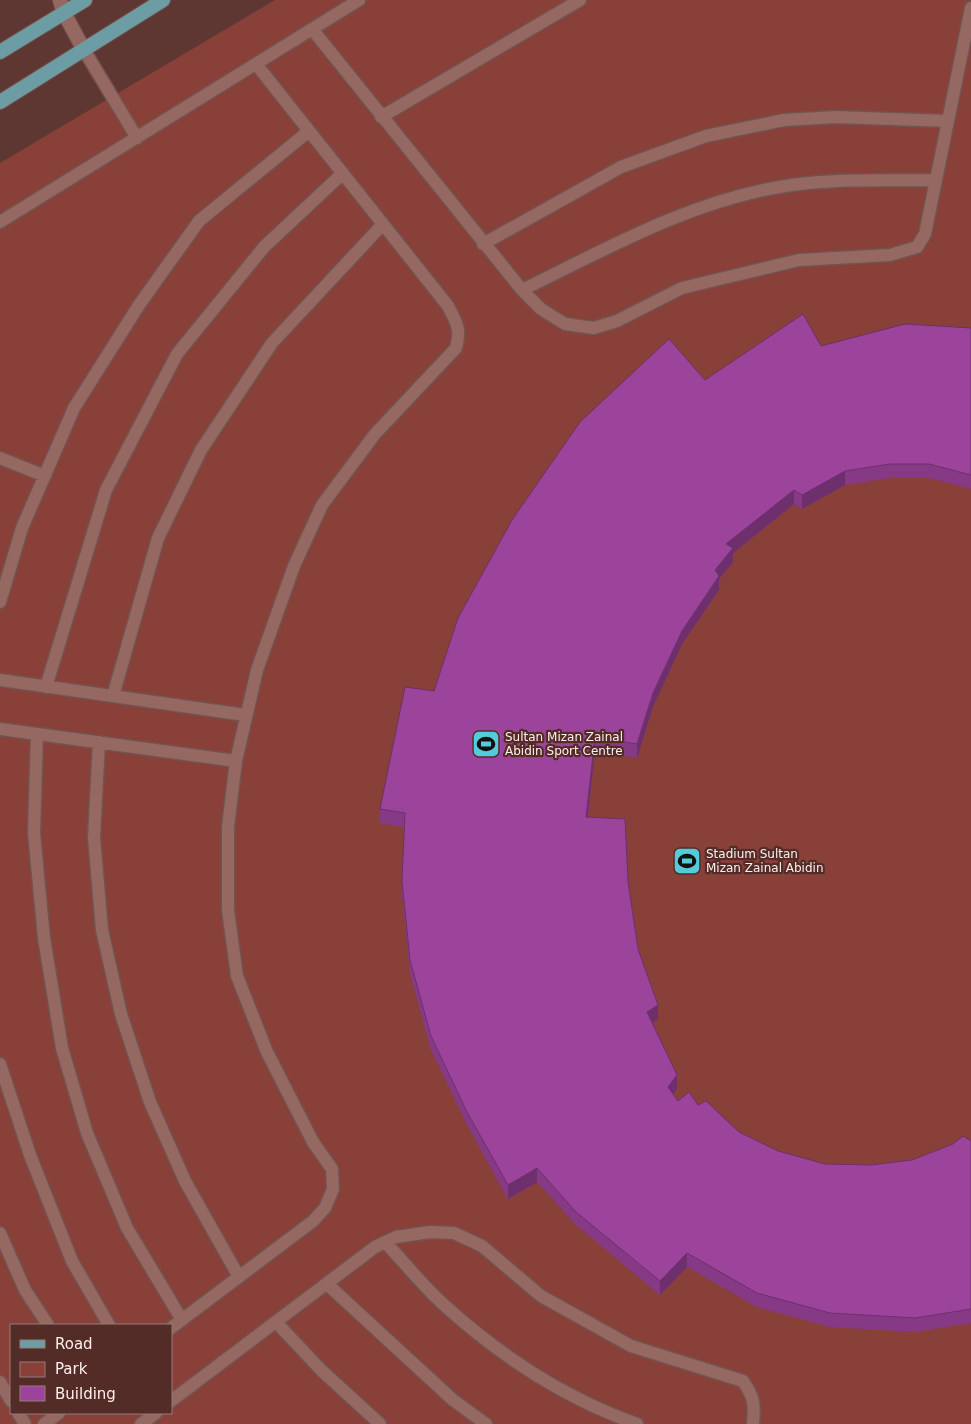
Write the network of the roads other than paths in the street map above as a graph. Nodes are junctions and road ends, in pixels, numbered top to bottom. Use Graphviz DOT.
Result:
graph roads {
  1 [pos="85,0"];
  2 [pos="163,0"];
  3 [pos="359,0"];
  4 [pos="580,0"];
  5 [pos="62,7"];
  6 [pos="971,8"];
  7 [pos="312,30"];
  8 [pos="84,50"];
  9 [pos="0,52"];
  10 [pos="256,64"];
  11 [pos="0,102"];
  12 [pos="381,117"];
  13 [pos="948,121"];
  14 [pos="309,131"];
  15 [pos="137,138"];
  16 [pos="343,174"];
  17 [pos="936,180"];
  18 [pos="0,222"];
  19 [pos="383,224"];
  20 [pos="483,244"];
  21 [pos="522,290"];
  22 [pos="0,458"];
  23 [pos="45,476"];
  24 [pos="0,602"];
  25 [pos="0,680"];
  26 [pos="46,687"];
  27 [pos="113,696"];
  28 [pos="245,716"];
  29 [pos="0,729"];
  30 [pos="37,734"];
  31 [pos="99,742"];
  32 [pos="236,761"];
  33 [pos="0,1064"];
  34 [pos="0,1233"];
  35 [pos="385,1242"];
  36 [pos="239,1277"];
  37 [pos="327,1284"];
  38 [pos="182,1320"];
  39 [pos="276,1322"];
  40 [pos="47,1324"];
  41 [pos="108,1324"];
  42 [pos="172,1327"];
  43 [pos="0,1382"];
  44 [pos="10,1399"];
  45 [pos="172,1400"];
  46 [pos="58,1414"];
  47 [pos="155,1414"];
  48 [pos="44,1424"];
  49 [pos="141,1424"];
  50 [pos="380,1424"];
  51 [pos="486,1424"];
  52 [pos="637,1424"];
  53 [pos="753,1424"];
  1 -- 5 [label="main road"];
  2 -- 8 [label="main road"];
  3 -- 7 [label="lane"];
  4 -- 12 [label="lane"];
  5 -- 8 [label="street"];
  5 -- 9 [label="main road"];
  6 -- 13 [label="lane"];
  7 -- 10 [label="lane"];
  7 -- 12 [label="lane"];
  8 -- 11 [label="main road"];
  8 -- 15 [label="lane"];
  10 -- 14 [label="lane"];
  10 -- 15 [label="lane"];
  12 -- 20 [label="lane"];
  13 -- 17 [label="lane"];
  13 -- 20 [label="lane"];
  14 -- 16 [label="lane"];
  14 -- 23 [label="lane"];
  15 -- 18 [label="lane"];
  16 -- 19 [label="lane"];
  16 -- 26 [label="lane"];
  17 -- 21 [label="lane"];
  17 -- 21 [label="lane"];
  19 -- 27 [label="lane"];
  19 -- 28 [label="lane"];
  20 -- 21 [label="lane"];
  22 -- 23 [label="lane"];
  23 -- 24 [label="lane"];
  25 -- 26 [label="lane"];
  26 -- 27 [label="lane"];
  27 -- 28 [label="lane"];
  28 -- 32 [label="lane"];
  29 -- 30 [label="lane"];
  30 -- 31 [label="lane"];
  30 -- 38 [label="lane"];
  31 -- 32 [label="lane"];
  31 -- 36 [label="lane"];
  32 -- 36 [label="lane"];
  33 -- 41 [label="lane"];
  34 -- 40 [label="lane"];
  35 -- 37 [label="lane"];
  35 -- 52 [label="lane"];
  35 -- 53 [label="lane"];
  36 -- 38 [label="lane"];
  37 -- 39 [label="lane"];
  37 -- 51 [label="lane"];
  38 -- 42 [label="lane"];
  39 -- 45 [label="lane"];
  39 -- 50 [label="lane"];
  43 -- 44 [label="lane"];
  46 -- 48 [label="lane"];
  47 -- 49 [label="lane"];
}
